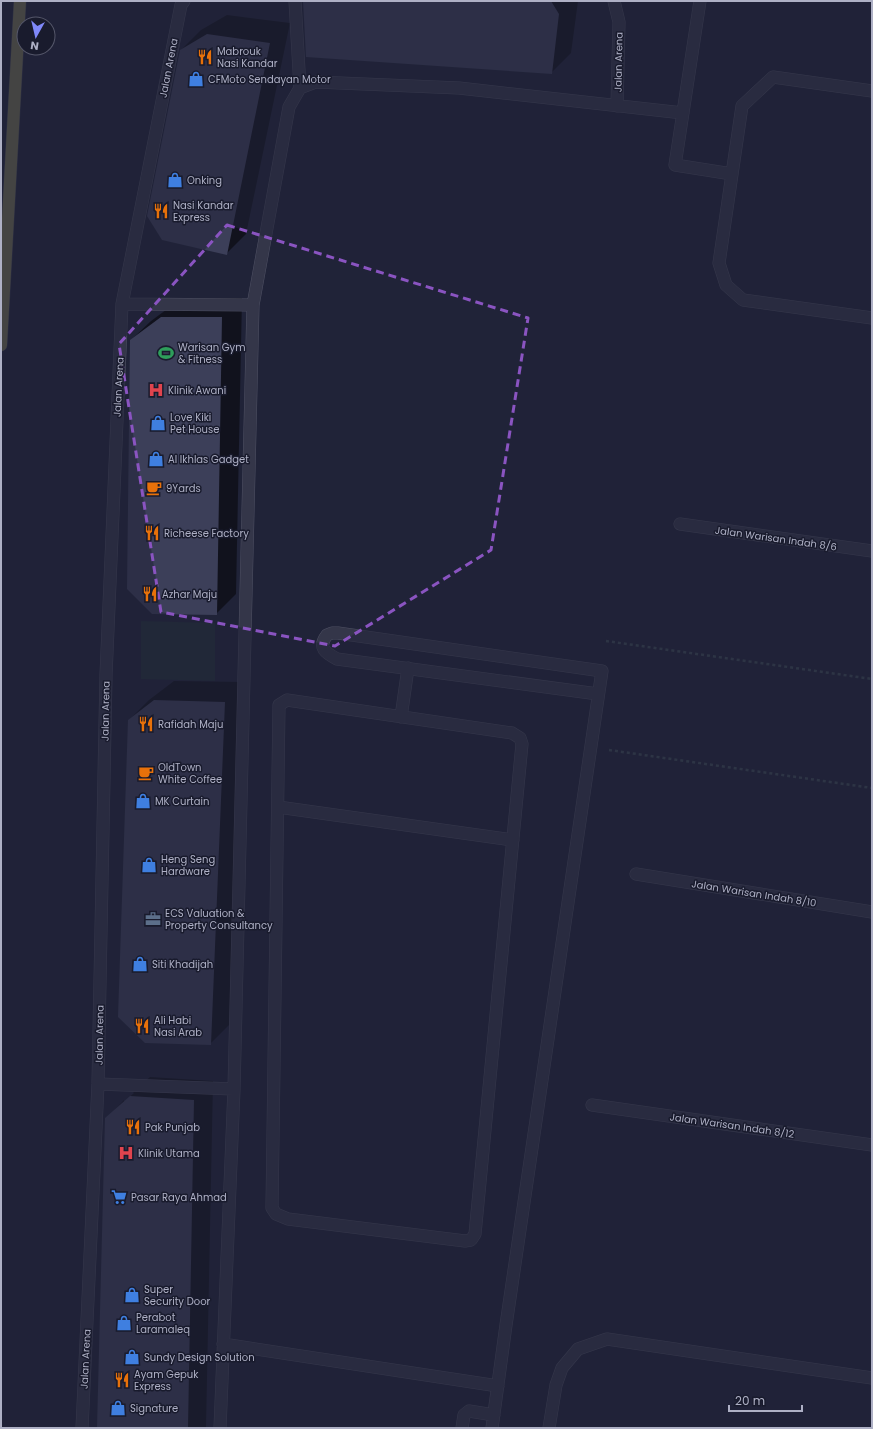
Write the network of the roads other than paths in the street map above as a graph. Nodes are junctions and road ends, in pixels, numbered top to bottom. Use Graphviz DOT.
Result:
graph roads {
  1 [pos="184,1"];
  2 [pos="295,1"];
  3 [pos="614,1"];
  4 [pos="700,1"];
  5 [pos="22,5"];
  6 [pos="300,88"];
  7 [pos="872,91"];
  8 [pos="618,106"];
  9 [pos="683,113"];
  10 [pos="732,174"];
  11 [pos="122,304"];
  12 [pos="253,305"];
  13 [pos="872,318"];
  14 [pos="1,345"];
  15 [pos="680,524"];
  16 [pos="872,551"];
  17 [pos="408,668"];
  18 [pos="598,694"];
  19 [pos="400,717"];
  20 [pos="278,807"];
  21 [pos="513,840"];
  22 [pos="636,874"];
  23 [pos="872,912"];
  24 [pos="98,1084"];
  25 [pos="234,1089"];
  26 [pos="592,1105"];
  27 [pos="872,1145"];
  28 [pos="223,1344"];
  29 [pos="872,1378"];
  30 [pos="498,1386"];
  31 [pos="494,1415"];
  32 [pos="82,1428"];
  33 [pos="220,1428"];
  34 [pos="462,1428"];
  35 [pos="492,1428"];
  36 [pos="549,1428"];
  1 -- 11 [label="street, Jalan Arena"];
  2 -- 6 [label="street"];
  3 -- 8 [label="street, Jalan Arena"];
  4 -- 9 [label="street"];
  5 -- 14 [label="highway"];
  6 -- 8 [label="street"];
  6 -- 12 [label="street"];
  7 -- 10 [label="street"];
  8 -- 9 [label="street, Jalan Arena"];
  9 -- 10 [label="street"];
  10 -- 13 [label="street"];
  11 -- 12 [label="street"];
  11 -- 24 [label="street, Jalan Arena"];
  12 -- 25 [label="street"];
  15 -- 16 [label="street, Jalan Warisan Indah 8/6"];
  17 -- 18 [label="street"];
  17 -- 18 [label="street"];
  17 -- 19 [label="street"];
  18 -- 30 [label="street"];
  19 -- 20 [label="street"];
  19 -- 21 [label="street"];
  20 -- 21 [label="street"];
  20 -- 21 [label="street"];
  22 -- 23 [label="street, Jalan Warisan Indah 8/10"];
  24 -- 25 [label="street"];
  24 -- 32 [label="street, Jalan Arena"];
  25 -- 28 [label="street"];
  26 -- 27 [label="street, Jalan Warisan Indah 8/12"];
  28 -- 30 [label="street"];
  28 -- 33 [label="street"];
  29 -- 36 [label="street"];
  30 -- 31 [label="street"];
  31 -- 34 [label="street"];
  31 -- 35 [label="street"];
}
